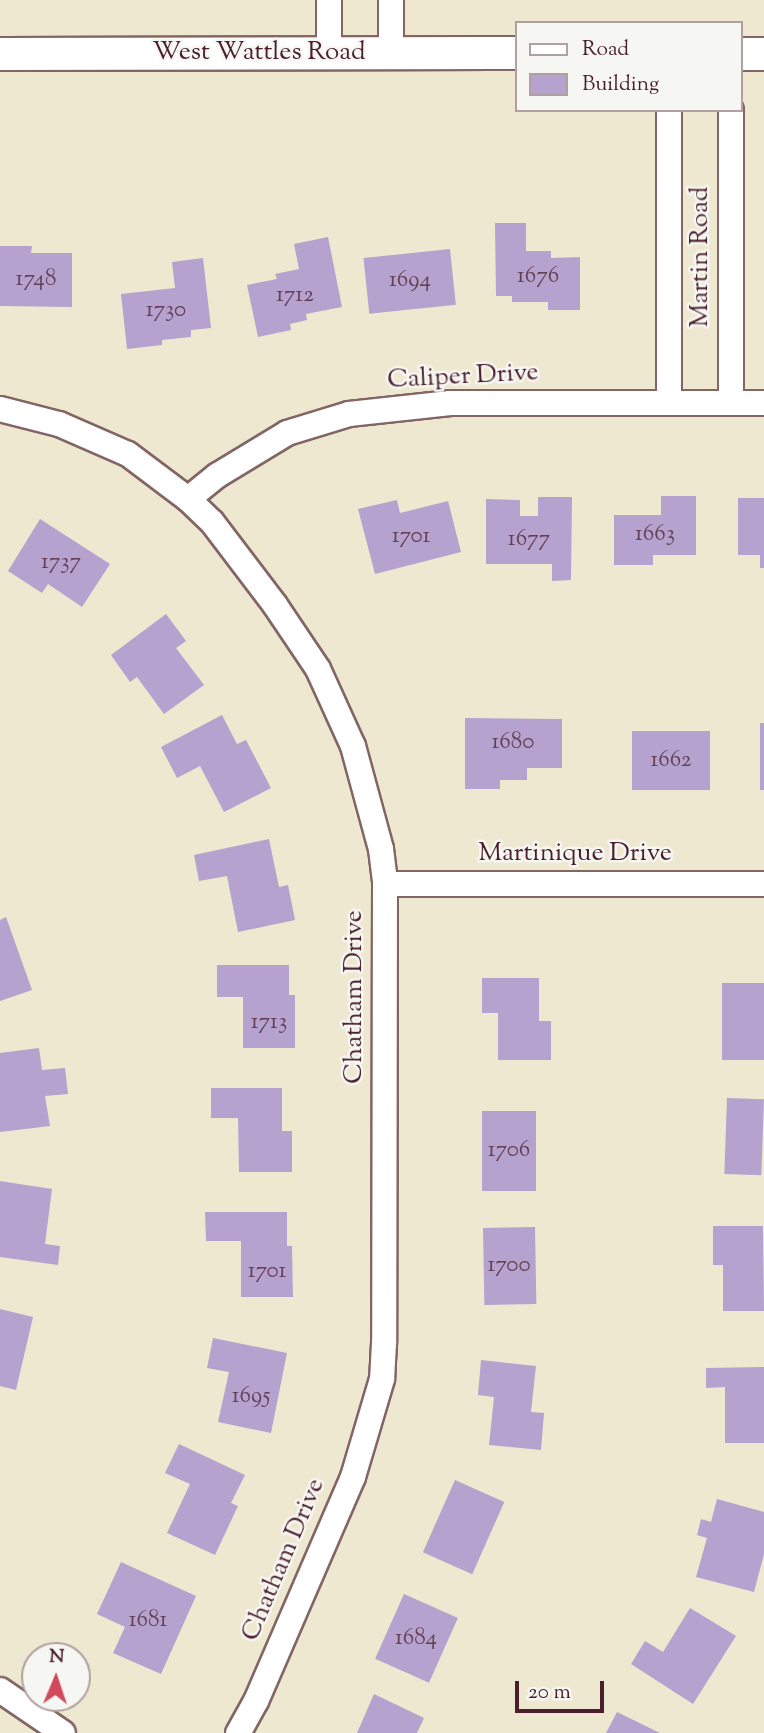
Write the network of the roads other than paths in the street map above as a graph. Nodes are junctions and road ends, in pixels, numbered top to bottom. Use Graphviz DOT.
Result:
graph roads {
  1 [pos="329,0"];
  2 [pos="391,0"];
  3 [pos="329,52"];
  4 [pos="391,53"];
  5 [pos="516,53"];
  6 [pos="0,54"];
  7 [pos="743,54"];
  8 [pos="764,54"];
  9 [pos="669,112"];
  10 [pos="731,112"];
  11 [pos="669,402"];
  12 [pos="731,403"];
  13 [pos="764,403"];
  14 [pos="0,409"];
  15 [pos="188,499"];
  16 [pos="385,884"];
  17 [pos="764,884"];
  18 [pos="0,1690"];
  19 [pos="63,1733"];
  20 [pos="238,1733"];
  1 -- 3 [label="street"];
  2 -- 4 [label="street"];
  3 -- 4 [label="street, West Wattles Road"];
  3 -- 6 [label="street, West Wattles Road"];
  4 -- 5 [label="street, West Wattles Road"];
  7 -- 8 [label="street"];
  9 -- 11 [label="street, Martin Road"];
  10 -- 12 [label="street, Martin Road"];
  11 -- 12 [label="street, Caliper Drive"];
  11 -- 15 [label="street, Caliper Drive"];
  12 -- 13 [label="street, Caliper Drive"];
  14 -- 15 [label="street, Chatham Drive"];
  15 -- 16 [label="street, Chatham Drive"];
  16 -- 17 [label="street, Martinique Drive"];
  16 -- 20 [label="street, Chatham Drive"];
  18 -- 19 [label="street"];
}
